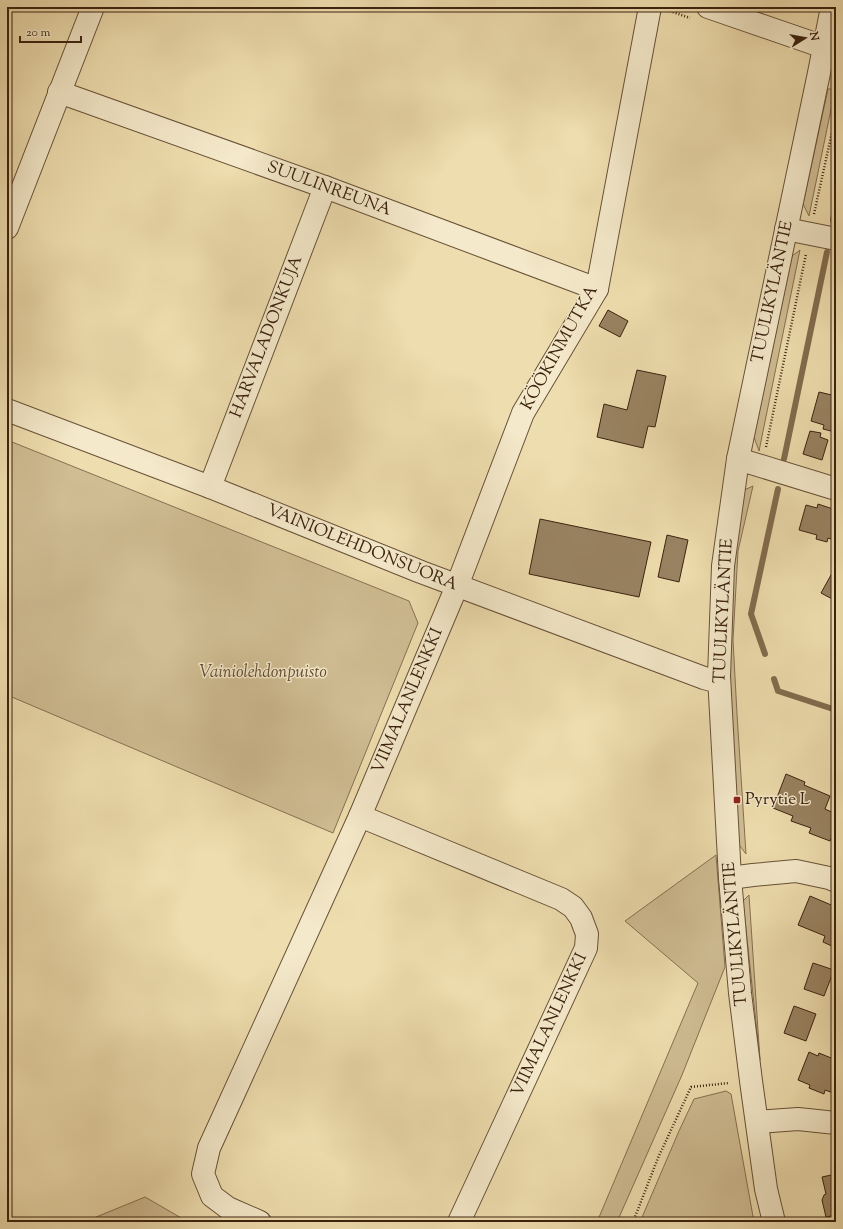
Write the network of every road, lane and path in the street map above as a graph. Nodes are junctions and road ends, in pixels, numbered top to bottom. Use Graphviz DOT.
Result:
graph roads {
  1 [pos="92,7"];
  2 [pos="650,7"];
  3 [pos="708,7"];
  4 [pos="832,7"];
  5 [pos="830,48"];
  6 [pos="59,92"];
  7 [pos="836,114"];
  8 [pos="325,187"];
  9 [pos="7,228"];
  10 [pos="786,229"];
  11 [pos="810,234"];
  12 [pos="836,239"];
  13 [pos="596,289"];
  14 [pos="7,410"];
  15 [pos="738,459"];
  16 [pos="762,466"];
  17 [pos="210,487"];
  18 [pos="836,489"];
  19 [pos="457,586"];
  20 [pos="719,682"];
  21 [pos="360,816"];
  22 [pos="730,878"];
  23 [pos="836,880"];
  24 [pos="751,1081"];
  25 [pos="757,1122"];
  26 [pos="836,1123"];
  27 [pos="260,1222"];
  28 [pos="459,1222"];
  29 [pos="633,1222"];
  30 [pos="774,1222"];
  1 -- 6 [label="street"];
  2 -- 13 [label="street, KÖÖKINMUTKA"];
  3 -- 5 [label="street"];
  4 -- 5 [label="street, TUULIKYLÄNTIE"];
  5 -- 10 [label="street, TUULIKYLÄNTIE"];
  6 -- 8 [label="street, SUULINREUNA"];
  6 -- 9 [label="street"];
  7 -- 11 [label="path"];
  8 -- 13 [label="street, SUULINREUNA"];
  8 -- 17 [label="street, HARVALADONKUJA"];
  10 -- 11 [label="street"];
  10 -- 15 [label="street, TUULIKYLÄNTIE"];
  11 -- 12 [label="street"];
  11 -- 16 [label="path"];
  13 -- 19 [label="street, KÖÖKINMUTKA"];
  14 -- 17 [label="street, VAINIOLEHDONSUORA"];
  15 -- 16 [label="street"];
  15 -- 20 [label="street, TUULIKYLÄNTIE"];
  16 -- 18 [label="street"];
  17 -- 19 [label="street, VAINIOLEHDONSUORA"];
  19 -- 20 [label="street, VAINIOLEHDONSUORA"];
  19 -- 21 [label="street, VIIMALANLENKKI"];
  20 -- 22 [label="street, TUULIKYLÄNTIE"];
  21 -- 27 [label="street, VIIMALANLENKKI"];
  21 -- 28 [label="street, VIIMALANLENKKI"];
  22 -- 23 [label="street"];
  22 -- 24 [label="street, TUULIKYLÄNTIE"];
  24 -- 25 [label="street, TUULIKYLÄNTIE"];
  24 -- 29 [label="path"];
  25 -- 26 [label="street"];
  25 -- 30 [label="street, TUULIKYLÄNTIE"];
}
